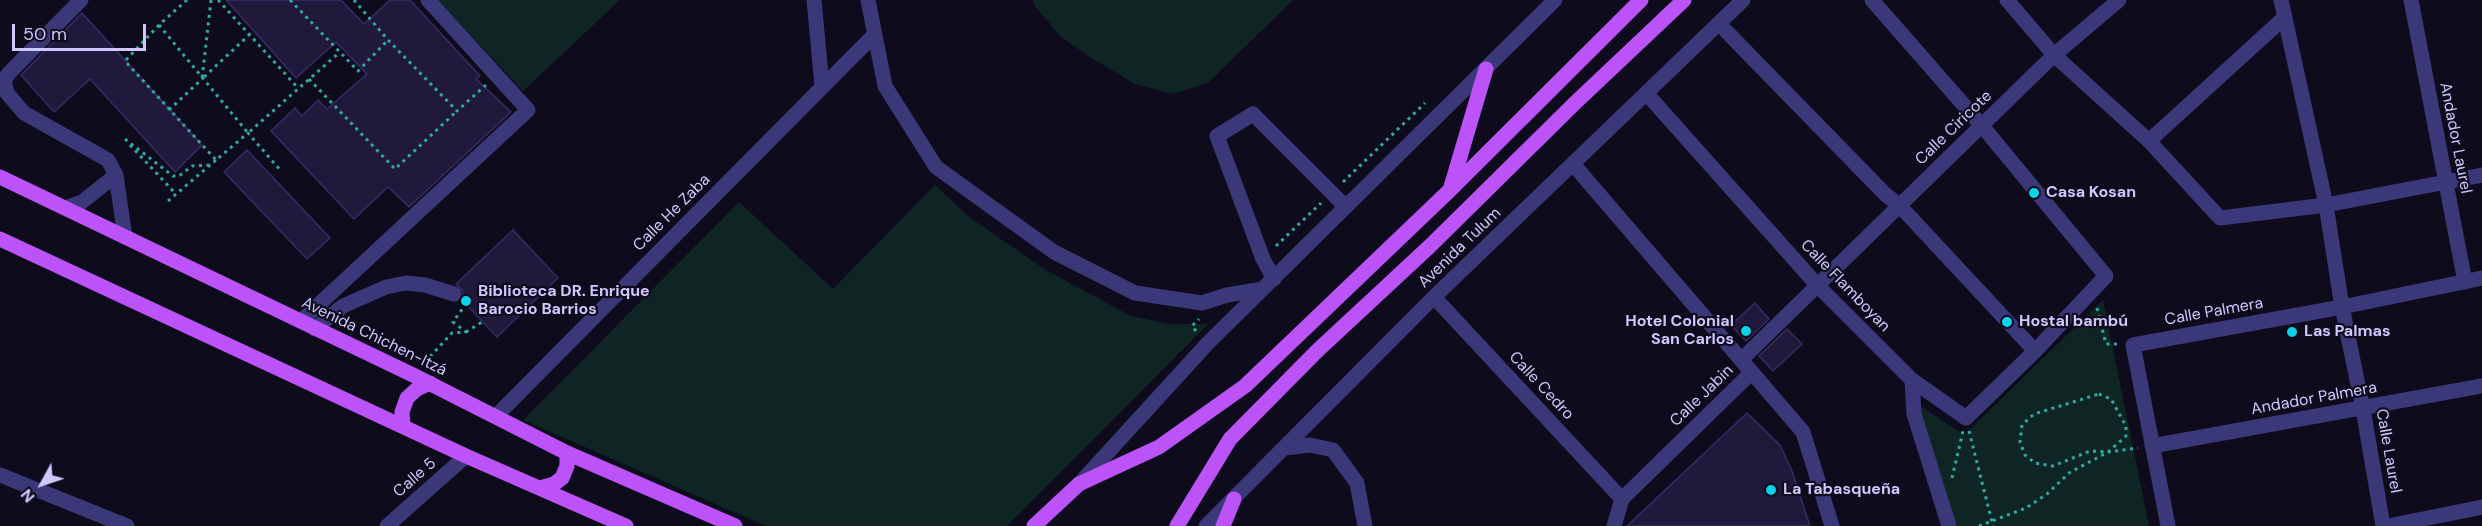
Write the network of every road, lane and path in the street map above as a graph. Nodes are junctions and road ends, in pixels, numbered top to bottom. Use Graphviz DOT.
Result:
graph roads {
  1 [pos="81,0"];
  2 [pos="187,0"];
  3 [pos="211,0"];
  4 [pos="218,0"];
  5 [pos="290,0"];
  6 [pos="354,0"];
  7 [pos="428,0"];
  8 [pos="814,0"];
  9 [pos="868,0"];
  10 [pos="1555,0"];
  11 [pos="1641,0"];
  12 [pos="1684,0"];
  13 [pos="1743,0"];
  14 [pos="1872,0"];
  15 [pos="2007,0"];
  16 [pos="2119,0"];
  17 [pos="2281,0"];
  18 [pos="2410,0"];
  19 [pos="2285,17"];
  20 [pos="159,25"];
  21 [pos="1726,31"];
  22 [pos="250,34"];
  23 [pos="873,35"];
  24 [pos="388,40"];
  25 [pos="340,52"];
  26 [pos="2054,55"];
  27 [pos="1486,69"];
  28 [pos="496,75"];
  29 [pos="202,79"];
  30 [pos="309,79"];
  31 [pos="822,86"];
  32 [pos="298,88"];
  33 [pos="1646,93"];
  34 [pos="1432,97"];
  35 [pos="169,110"];
  36 [pos="457,111"];
  37 [pos="1983,128"];
  38 [pos="248,132"];
  39 [pos="2149,141"];
  40 [pos="216,160"];
  41 [pos="1573,164"];
  42 [pos="210,165"];
  43 [pos="281,171"];
  44 [pos="116,175"];
  45 [pos="2482,175"];
  46 [pos="0,177"];
  47 [pos="2445,183"];
  48 [pos="1450,190"];
  49 [pos="1332,193"];
  50 [pos="176,194"];
  51 [pos="168,201"];
  52 [pos="1899,205"];
  53 [pos="2326,205"];
  54 [pos="1346,207"];
  55 [pos="65,208"];
  56 [pos="125,237"];
  57 [pos="0,239"];
  58 [pos="1263,259"];
  59 [pos="2482,278"];
  60 [pos="2465,282"];
  61 [pos="1269,284"];
  62 [pos="1818,286"];
  63 [pos="2093,291"];
  64 [pos="1434,297"];
  65 [pos="460,299"];
  66 [pos="2342,307"];
  67 [pos="1200,318"];
  68 [pos="301,321"];
  69 [pos="482,322"];
  70 [pos="315,328"];
  71 [pos="466,332"];
  72 [pos="1207,344"];
  73 [pos="2133,345"];
  74 [pos="2035,351"];
  75 [pos="1742,359"];
  76 [pos="1752,372"];
  77 [pos="413,375"];
  78 [pos="1912,380"];
  79 [pos="430,383"];
  80 [pos="2482,386"];
  81 [pos="2363,409"];
  82 [pos="496,416"];
  83 [pos="1966,418"];
  84 [pos="403,425"];
  85 [pos="2152,446"];
  86 [pos="1284,448"];
  87 [pos="2108,452"];
  88 [pos="567,453"];
  89 [pos="466,456"];
  90 [pos="0,475"];
  91 [pos="1079,484"];
  92 [pos="540,488"];
  93 [pos="1234,499"];
  94 [pos="1622,499"];
  95 [pos="2482,507"];
  96 [pos="1947,519"];
  97 [pos="1993,524"];
  98 [pos="127,526"];
  99 [pos="387,526"];
  100 [pos="626,526"];
  101 [pos="735,526"];
  102 [pos="1034,526"];
  103 [pos="1177,526"];
  104 [pos="1206,526"];
  105 [pos="1223,526"];
  106 [pos="1365,526"];
  107 [pos="1614,526"];
  108 [pos="1832,526"];
  109 [pos="1979,526"];
  110 [pos="2168,526"];
  111 [pos="2383,526"];
  112 [pos="2388,526"];
  1 -- 44 [label="street"];
  2 -- 20 [label="path"];
  3 -- 29 [label="path"];
  4 -- 22 [label="path"];
  5 -- 25 [label="path"];
  6 -- 24 [label="path"];
  7 -- 28 [label="street"];
  8 -- 31 [label="street"];
  9 -- 23 [label="street"];
  10 -- 27 [label="street"];
  11 -- 48 [label="main road"];
  12 -- 103 [label="main road, Avenida Tulum"];
  13 -- 33 [label="street, Avenida Tulum"];
  14 -- 37 [label="street"];
  15 -- 26 [label="street"];
  16 -- 26 [label="street, Calle Ciricote"];
  17 -- 19 [label="street, Calle Laurel"];
  18 -- 47 [label="street, Andador Laurel"];
  19 -- 39 [label="street"];
  19 -- 53 [label="street, Calle Laurel"];
  20 -- 29 [label="path"];
  20 -- 35 [label="path"];
  21 -- 52 [label="street"];
  22 -- 29 [label="path"];
  22 -- 32 [label="path"];
  23 -- 31 [label="street, Calle He Zaba"];
  23 -- 61 [label="street"];
  24 -- 25 [label="path"];
  24 -- 36 [label="path"];
  25 -- 30 [label="path"];
  26 -- 37 [label="street, Calle Ciricote"];
  26 -- 39 [label="street"];
  27 -- 48 [label="main road"];
  27 -- 54 [label="street"];
  28 -- 36 [label="path"];
  28 -- 68 [label="street"];
  29 -- 35 [label="path"];
  29 -- 38 [label="path"];
  30 -- 32 [label="path"];
  30 -- 36 [label="path"];
  31 -- 82 [label="street, Calle He Zaba"];
  32 -- 38 [label="path"];
  33 -- 41 [label="street, Avenida Tulum"];
  33 -- 62 [label="street, Calle Flamboyan"];
  34 -- 49 [label="path"];
  35 -- 40 [label="path"];
  37 -- 52 [label="street, Calle Ciricote"];
  37 -- 63 [label="street"];
  38 -- 40 [label="path"];
  38 -- 43 [label="path"];
  39 -- 53 [label="street"];
  40 -- 42 [label="path"];
  41 -- 64 [label="street, Avenida Tulum"];
  41 -- 75 [label="street"];
  42 -- 50 [label="path"];
  42 -- 50 [label="path"];
  44 -- 55 [label="street"];
  44 -- 56 [label="street"];
  45 -- 47 [label="street"];
  46 -- 55 [label="main road, Avenida Chichen-Itzá"];
  47 -- 53 [label="street"];
  47 -- 60 [label="street, Andador Laurel"];
  48 -- 91 [label="main road"];
  49 -- 54 [label="street"];
  49 -- 58 [label="path"];
  49 -- 58 [label="street"];
  50 -- 51 [label="path"];
  52 -- 62 [label="street, Calle Ciricote"];
  52 -- 74 [label="street"];
  53 -- 66 [label="street, Calle Laurel"];
  54 -- 61 [label="street"];
  55 -- 56 [label="main road, Avenida Chichen-Itzá"];
  56 -- 68 [label="main road, Avenida Chichen-Itzá"];
  57 -- 84 [label="main road"];
  58 -- 61 [label="street"];
  59 -- 60 [label="street, Calle Palmera"];
  60 -- 66 [label="street, Calle Palmera"];
  61 -- 72 [label="street"];
  62 -- 75 [label="street, Calle Ciricote"];
  62 -- 78 [label="street, Calle Flamboyan"];
  63 -- 73 [label="path"];
  63 -- 74 [label="street"];
  64 -- 86 [label="street, Avenida Tulum"];
  64 -- 94 [label="street, Calle Cedro"];
  65 -- 70 [label="street"];
  65 -- 71 [label="path"];
  66 -- 73 [label="street, Calle Palmera"];
  66 -- 81 [label="street, Calle Laurel"];
  67 -- 72 [label="path"];
  68 -- 70 [label="main road, Avenida Chichen-Itzá"];
  69 -- 71 [label="path"];
  70 -- 77 [label="main road, Avenida Chichen-Itzá"];
  71 -- 77 [label="path"];
  72 -- 91 [label="street"];
  73 -- 85 [label="street"];
  74 -- 83 [label="street"];
  75 -- 76 [label="street"];
  76 -- 94 [label="street, Calle Jabin"];
  76 -- 108 [label="street, Calle Jabin"];
  77 -- 79 [label="main road, Avenida Chichen-Itzá"];
  78 -- 83 [label="street, Calle Flamboyan"];
  78 -- 96 [label="street"];
  79 -- 82 [label="main road, Avenida Chichen-Itzá"];
  79 -- 84 [label="main road"];
  80 -- 81 [label="street, Andador Palmera"];
  81 -- 85 [label="street, Andador Palmera"];
  81 -- 111 [label="street, Calle Laurel"];
  82 -- 88 [label="main road, Avenida Chichen-Itzá"];
  83 -- 96 [label="path"];
  83 -- 97 [label="path"];
  84 -- 89 [label="main road"];
  85 -- 87 [label="path"];
  85 -- 110 [label="street"];
  86 -- 93 [label="street, Avenida Tulum"];
  86 -- 106 [label="street"];
  87 -- 87 [label="path"];
  87 -- 97 [label="path"];
  88 -- 92 [label="main road"];
  88 -- 101 [label="main road, Avenida Chichen-Itzá"];
  89 -- 92 [label="main road"];
  89 -- 99 [label="street, Calle 5"];
  90 -- 98 [label="street"];
  91 -- 102 [label="main road"];
  92 -- 100 [label="main road"];
  93 -- 104 [label="street, Avenida Tulum"];
  93 -- 105 [label="main road"];
  94 -- 107 [label="street, Calle Jabin"];
  95 -- 112 [label="street"];
  97 -- 109 [label="path"];
}
